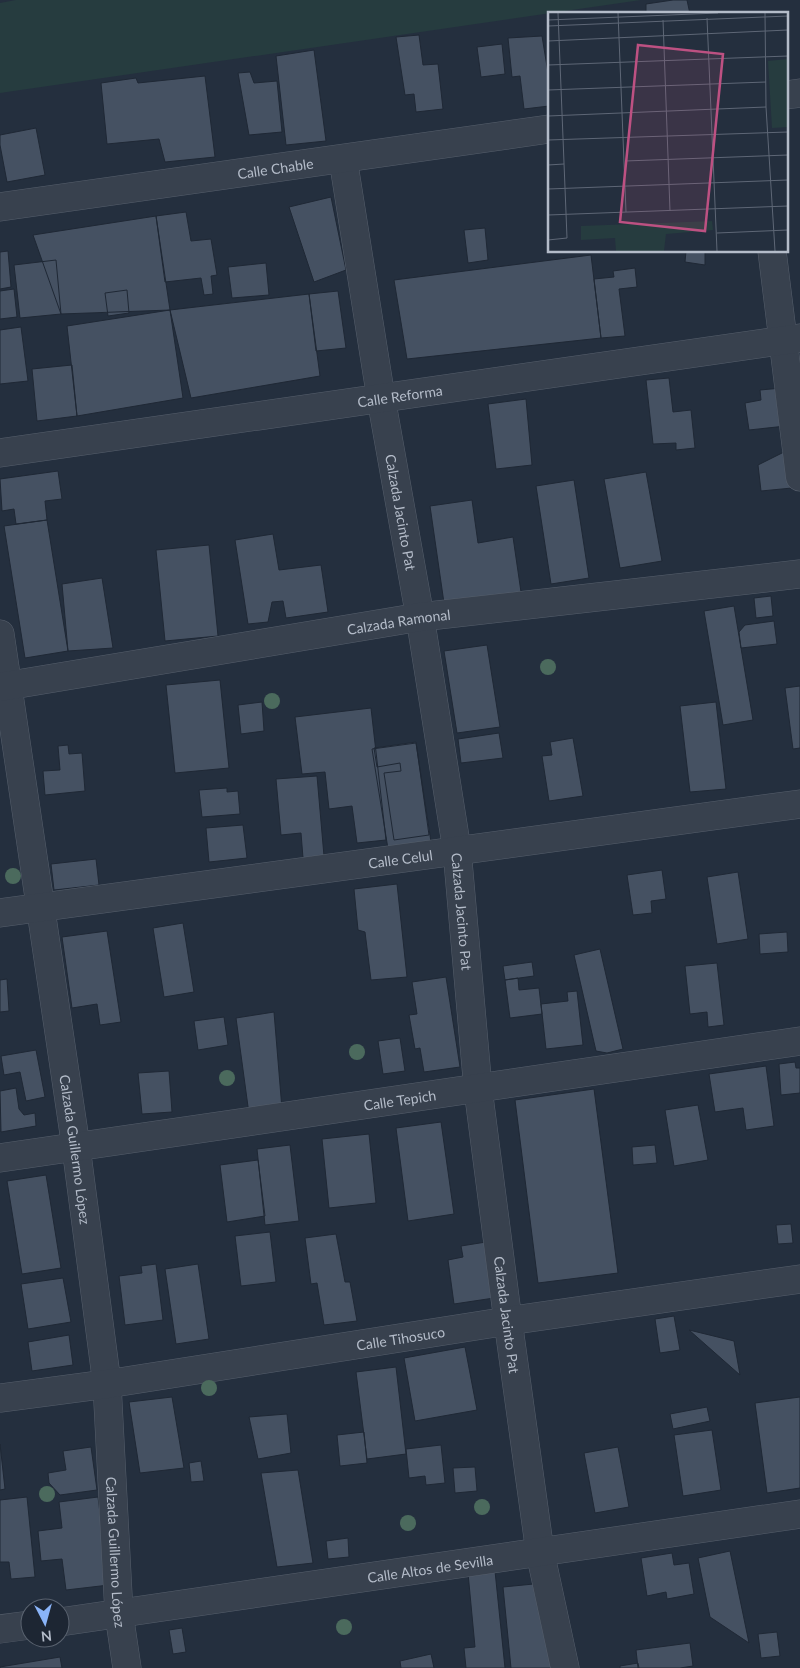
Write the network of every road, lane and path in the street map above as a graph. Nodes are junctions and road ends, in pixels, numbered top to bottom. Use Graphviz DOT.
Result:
graph roads {
  1 [pos="548,129"];
  2 [pos="343,159"];
  3 [pos="0,207"];
  4 [pos="772,252"];
  5 [pos="792,339"];
  6 [pos="381,398"];
  7 [pos="0,453"];
  8 [pos="800,477"];
  9 [pos="800,574"];
  10 [pos="420,617"];
  11 [pos="0,634"];
  12 [pos="4,687"];
  13 [pos="800,804"];
  14 [pos="456,850"];
  15 [pos="39,907"];
  16 [pos="0,913"];
  17 [pos="800,1041"];
  18 [pos="478,1089"];
  19 [pos="76,1148"];
  20 [pos="0,1158"];
  21 [pos="800,1278"];
  22 [pos="508,1321"];
  23 [pos="107,1384"];
  24 [pos="0,1398"];
  25 [pos="800,1514"];
  26 [pos="540,1552"];
  27 [pos="119,1614"];
  28 [pos="70,1621"];
  29 [pos="20,1627"];
  30 [pos="0,1629"];
  31 [pos="127,1668"];
  32 [pos="565,1668"];
  1 -- 2 [label="street, Calle Chable"];
  2 -- 3 [label="street, Calle Chable"];
  2 -- 6 [label="street, Calzada Jacinto Pat"];
  4 -- 5 [label="street"];
  5 -- 6 [label="street, Calle Reforma"];
  5 -- 8 [label="street"];
  6 -- 7 [label="street, Calle Reforma"];
  6 -- 10 [label="street, Calzada Jacinto Pat"];
  9 -- 10 [label="street, Calzada Ramonal"];
  10 -- 12 [label="street, Calzada Ramonal"];
  10 -- 14 [label="street, Calzada Jacinto Pat"];
  11 -- 12 [label="street, Calzada Guillermo López"];
  12 -- 15 [label="street, Calzada Guillermo López"];
  13 -- 14 [label="street, Calle Celul"];
  14 -- 15 [label="street, Calle Celul"];
  14 -- 18 [label="street, Calzada Jacinto Pat"];
  15 -- 16 [label="street, Calle Celul"];
  15 -- 19 [label="street, Calzada Guillermo López"];
  17 -- 18 [label="street, Calle Tepich"];
  18 -- 19 [label="street, Calle Tepich"];
  18 -- 22 [label="street, Calzada Jacinto Pat"];
  19 -- 20 [label="street, Calle Tepich"];
  19 -- 23 [label="street, Calzada Guillermo López"];
  21 -- 22 [label="street, Calle Tihosuco"];
  22 -- 23 [label="street, Calle Tihosuco"];
  22 -- 26 [label="street, Calzada Jacinto Pat"];
  23 -- 24 [label="street, Calle Tihosuco"];
  23 -- 27 [label="street, Calzada Guillermo López"];
  25 -- 26 [label="street, Calle Altos de Sevilla"];
  26 -- 27 [label="street, Calle Altos de Sevilla"];
  26 -- 32 [label="street, Calzada Jacinto Pat"];
  27 -- 28 [label="street, Calle Altos de Sevilla"];
  27 -- 31 [label="street, Calzada Guillermo López"];
  29 -- 30 [label="street"];
}
